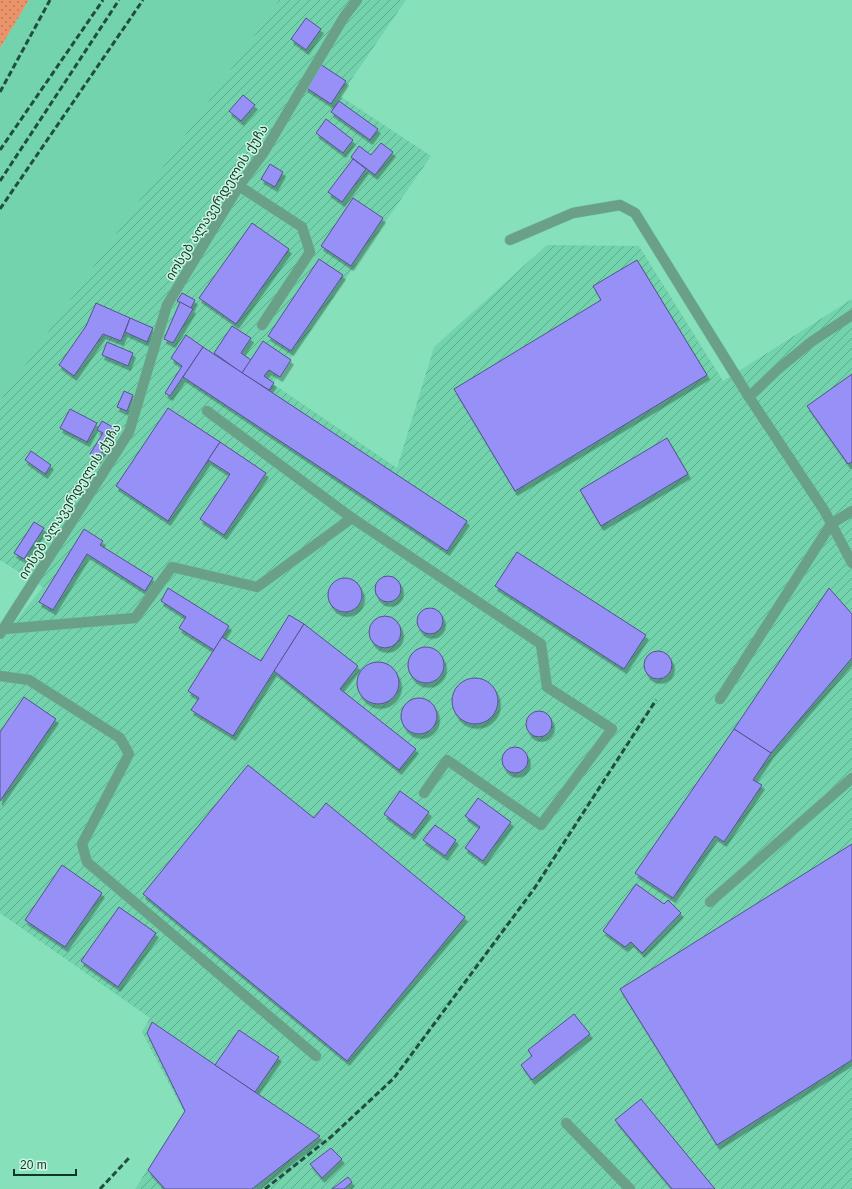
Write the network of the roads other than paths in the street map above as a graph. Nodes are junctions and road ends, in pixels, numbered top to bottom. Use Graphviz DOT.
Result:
graph roads {
  1 [pos="357,0"];
  2 [pos="238,186"];
  3 [pos="510,240"];
  4 [pos="852,315"];
  5 [pos="262,326"];
  6 [pos="749,396"];
  7 [pos="207,411"];
  8 [pos="852,511"];
  9 [pos="352,518"];
  10 [pos="832,524"];
  11 [pos="852,563"];
  12 [pos="2,632"];
  13 [pos="0,676"];
  14 [pos="720,699"];
  15 [pos="852,778"];
  16 [pos="424,792"];
  17 [pos="710,902"];
  18 [pos="316,1056"];
  19 [pos="566,1123"];
  20 [pos="630,1189"];
  1 -- 2 [label="street, იოსებ ალავერდელის ქუჩა"];
  2 -- 5 [label="street"];
  2 -- 12 [label="street, იოსებ ალავერდელის ქუჩა"];
  3 -- 6 [label="street"];
  4 -- 6 [label="street"];
  6 -- 10 [label="street"];
  7 -- 9 [label="street"];
  8 -- 10 [label="street"];
  9 -- 12 [label="street"];
  9 -- 16 [label="street"];
  10 -- 11 [label="street"];
  10 -- 14 [label="street"];
  13 -- 18 [label="street"];
  15 -- 17 [label="street"];
  19 -- 20 [label="street"];
}
